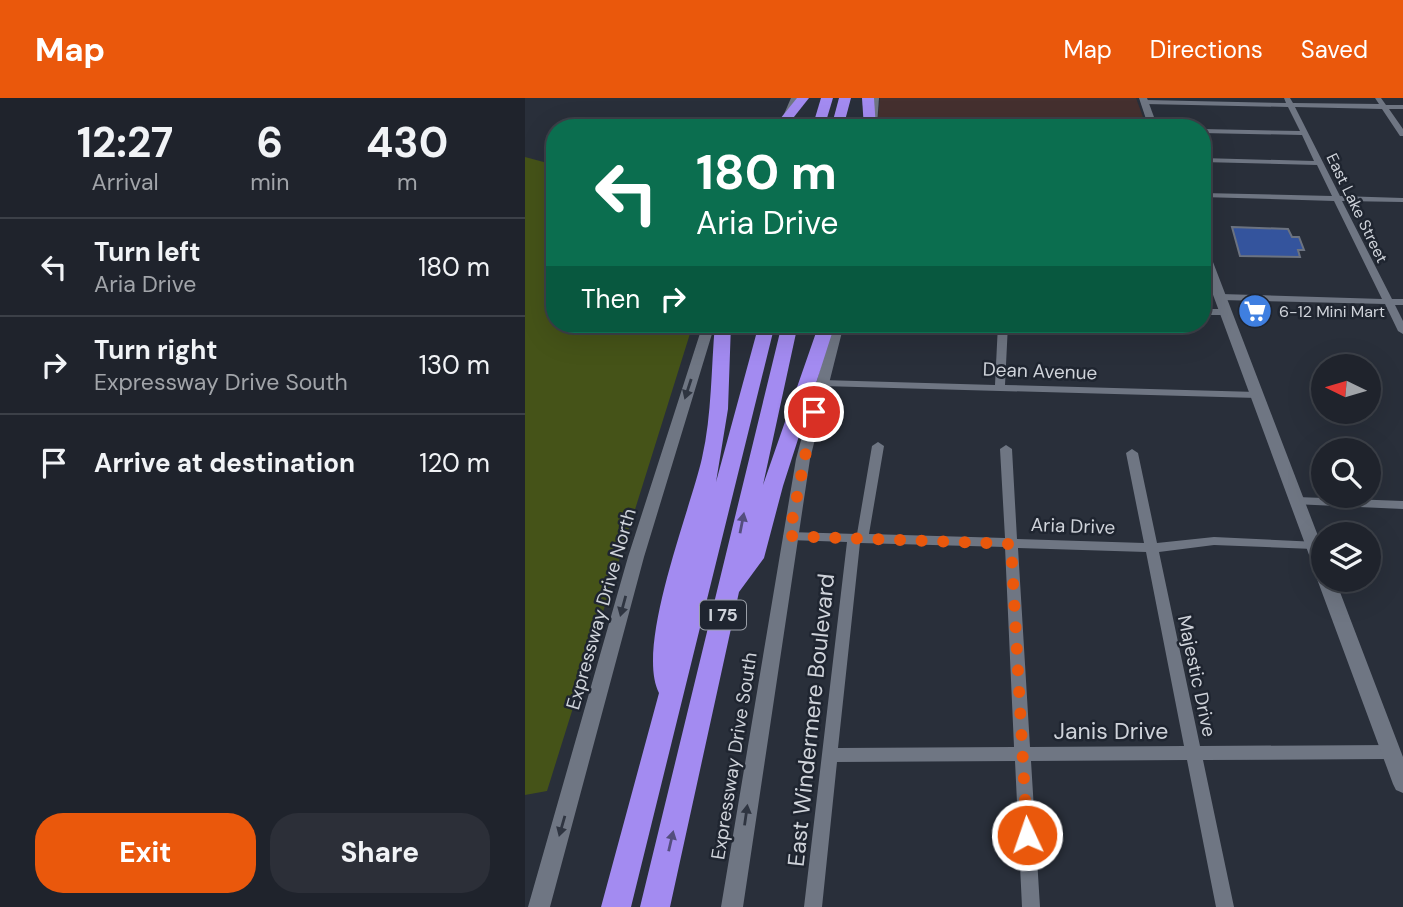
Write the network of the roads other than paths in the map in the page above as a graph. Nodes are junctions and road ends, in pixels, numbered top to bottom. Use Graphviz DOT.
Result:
graph roads {
  1 [pos="795,98"];
  2 [pos="803,98"];
  3 [pos="827,98"];
  4 [pos="845,98"];
  5 [pos="868,98"];
  6 [pos="875,98"];
  7 [pos="1378,98"];
  8 [pos="1144,100"];
  9 [pos="1288,102"];
  10 [pos="1385,107"];
  11 [pos="1403,107"];
  12 [pos="786,119"];
  13 [pos="787,119"];
  14 [pos="821,119"];
  15 [pos="839,119"];
  16 [pos="870,119"];
  17 [pos="872,119"];
  18 [pos="1151,119"];
  19 [pos="1211,131"];
  20 [pos="1304,133"];
  21 [pos="1403,134"];
  22 [pos="1211,160"];
  23 [pos="1319,163"];
  24 [pos="1211,195"];
  25 [pos="1336,198"];
  26 [pos="1403,200"];
  27 [pos="1211,271"];
  28 [pos="1221,297"];
  29 [pos="1388,302"];
  30 [pos="1403,302"];
  31 [pos="1211,312"];
  32 [pos="1226,312"];
  33 [pos="1403,331"];
  34 [pos="706,333"];
  35 [pos="723,333"];
  36 [pos="765,333"];
  37 [pos="788,333"];
  38 [pos="824,333"];
  39 [pos="836,333"];
  40 [pos="1003,333"];
  41 [pos="822,383"];
  42 [pos="1000,388"];
  43 [pos="1257,395"];
  44 [pos="878,446"];
  45 [pos="1006,449"];
  46 [pos="1132,453"];
  47 [pos="1297,501"];
  48 [pos="1403,505"];
  49 [pos="789,536"];
  50 [pos="858,539"];
  51 [pos="1311,540"];
  52 [pos="1011,544"];
  53 [pos="1311,545"];
  54 [pos="1151,548"];
  55 [pos="729,591"];
  56 [pos="1331,592"];
  57 [pos="669,702"];
  58 [pos="1391,752"];
  59 [pos="1193,753"];
  60 [pos="1023,754"];
  61 [pos="831,755"];
  62 [pos="1403,784"];
  63 [pos="539,907"];
  64 [pos="617,907"];
  65 [pos="655,907"];
  66 [pos="732,907"];
  67 [pos="813,907"];
  68 [pos="1031,907"];
  69 [pos="1225,907"];
  1 -- 12 [label="street"];
  2 -- 13 [label="highway"];
  3 -- 14 [label="highway"];
  4 -- 15 [label="highway"];
  5 -- 16 [label="highway"];
  6 -- 17 [label="street"];
  7 -- 10 [label="street"];
  8 -- 9 [label="street"];
  8 -- 18 [label="street"];
  9 -- 10 [label="street"];
  9 -- 20 [label="street, East Lake Street"];
  10 -- 11 [label="street"];
  10 -- 21 [label="street"];
  19 -- 20 [label="street"];
  20 -- 23 [label="street, East Lake Street"];
  22 -- 23 [label="street"];
  23 -- 25 [label="street, East Lake Street"];
  24 -- 25 [label="street"];
  25 -- 26 [label="street"];
  25 -- 29 [label="street, East Lake Street"];
  27 -- 28 [label="street"];
  28 -- 29 [label="street"];
  28 -- 32 [label="street"];
  29 -- 30 [label="street"];
  29 -- 33 [label="street, East Lake Street"];
  31 -- 32 [label="street"];
  32 -- 43 [label="street"];
  34 -- 63 [label="street, Expressway Drive North, one-way"];
  35 -- 57 [label="highway"];
  36 -- 57 [label="highway, I 75"];
  55 -- 37 [label="highway, I 75, one-way"];
  38 -- 55 [label="highway"];
  39 -- 41 [label="street, Expressway Drive South"];
  40 -- 42 [label="street"];
  41 -- 42 [label="street, Dean Avenue"];
  41 -- 49 [label="street, Expressway Drive South"];
  42 -- 43 [label="street, Dean Avenue"];
  43 -- 47 [label="street"];
  44 -- 50 [label="street, East Windermere Boulevard"];
  45 -- 52 [label="street"];
  46 -- 54 [label="street, Majestic Drive"];
  47 -- 48 [label="street"];
  47 -- 51 [label="street"];
  49 -- 50 [label="street, Aria Drive"];
  66 -- 49 [label="street, Expressway Drive South, one-way"];
  50 -- 52 [label="street, Aria Drive"];
  50 -- 61 [label="street, East Windermere Boulevard"];
  52 -- 54 [label="street, Aria Drive"];
  52 -- 60 [label="street"];
  53 -- 54 [label="street, Aria Drive"];
  54 -- 59 [label="street, Majestic Drive"];
  65 -- 55 [label="highway, I 75, one-way"];
  56 -- 58 [label="street"];
  57 -- 64 [label="highway, I 75"];
  58 -- 59 [label="street, Janis Drive"];
  58 -- 62 [label="street"];
  59 -- 60 [label="street, Janis Drive"];
  59 -- 69 [label="street, Majestic Drive"];
  60 -- 61 [label="street, Janis Drive"];
  60 -- 68 [label="street"];
  61 -- 67 [label="street, East Windermere Boulevard"];
}
